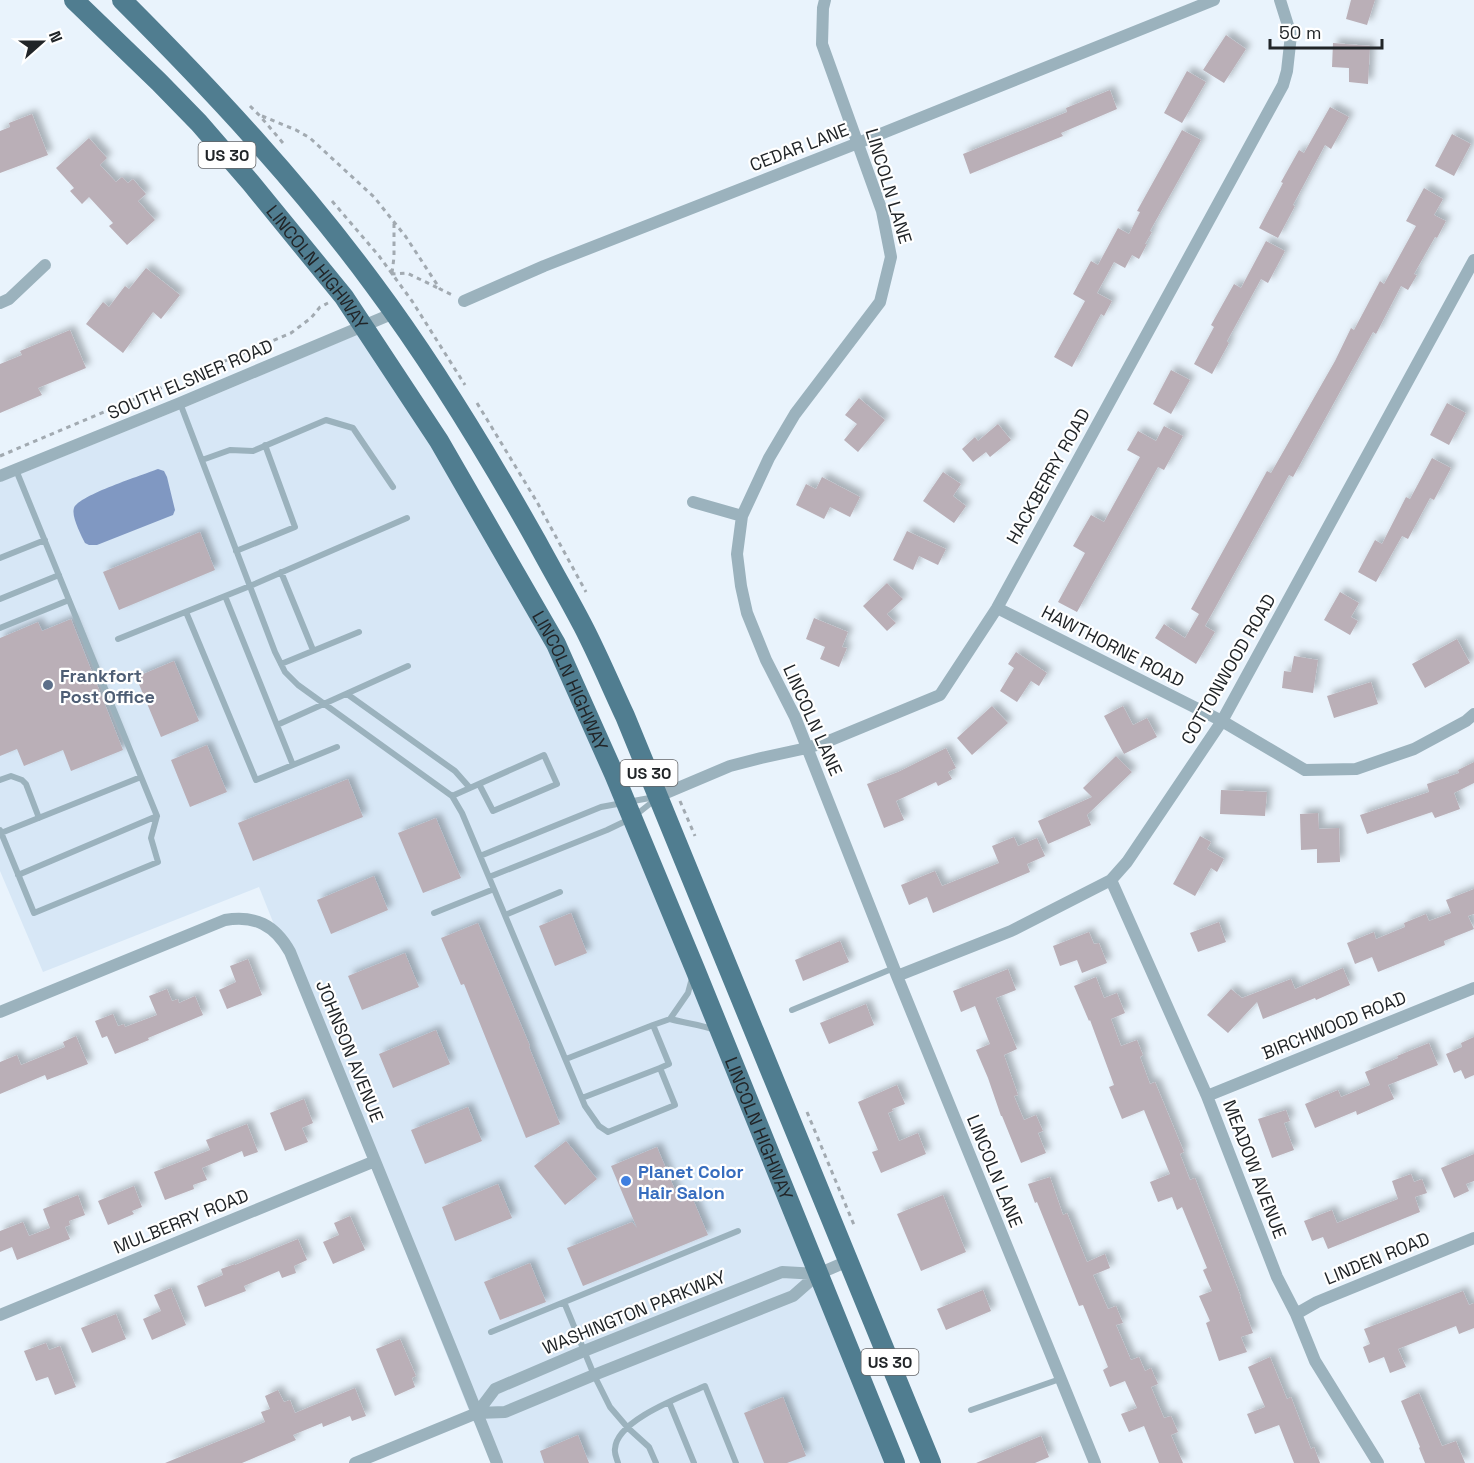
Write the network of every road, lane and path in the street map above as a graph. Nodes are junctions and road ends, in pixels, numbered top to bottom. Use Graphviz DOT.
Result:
graph roads {
  1 [pos="74,0"];
  2 [pos="122,0"];
  3 [pos="825,0"];
  4 [pos="1214,0"];
  5 [pos="1280,0"];
  6 [pos="260,116"];
  7 [pos="858,143"];
  8 [pos="393,221"];
  9 [pos="1474,260"];
  10 [pos="45,264"];
  11 [pos="440,289"];
  12 [pos="464,301"];
  13 [pos="0,303"];
  14 [pos="320,307"];
  15 [pos="394,313"];
  16 [pos="363,326"];
  17 [pos="180,403"];
  18 [pos="265,445"];
  19 [pos="0,456"];
  20 [pos="202,460"];
  21 [pos="16,470"];
  22 [pos="0,476"];
  23 [pos="393,487"];
  24 [pos="693,502"];
  25 [pos="742,516"];
  26 [pos="407,518"];
  27 [pos="45,540"];
  28 [pos="236,551"];
  29 [pos="0,558"];
  30 [pos="281,572"];
  31 [pos="59,575"];
  32 [pos="250,586"];
  33 [pos="225,596"];
  34 [pos="0,599"];
  35 [pos="69,600"];
  36 [pos="997,608"];
  37 [pos="186,612"];
  38 [pos="0,628"];
  39 [pos="358,632"];
  40 [pos="118,639"];
  41 [pos="313,650"];
  42 [pos="281,664"];
  43 [pos="408,666"];
  44 [pos="347,694"];
  45 [pos="324,704"];
  46 [pos="1474,714"];
  47 [pos="1222,721"];
  48 [pos="277,725"];
  49 [pos="337,747"];
  50 [pos="807,748"];
  51 [pos="293,765"];
  52 [pos="141,777"];
  53 [pos="0,780"];
  54 [pos="479,784"];
  55 [pos="470,788"];
  56 [pos="452,796"];
  57 [pos="659,796"];
  58 [pos="629,810"];
  59 [pos="157,816"];
  60 [pos="39,818"];
  61 [pos="1,832"];
  62 [pos="480,856"];
  63 [pos="18,875"];
  64 [pos="489,877"];
  65 [pos="1111,880"];
  66 [pos="494,889"];
  67 [pos="560,892"];
  68 [pos="434,914"];
  69 [pos="505,915"];
  70 [pos="695,969"];
  71 [pos="895,972"];
  72 [pos="1474,988"];
  73 [pos="792,1010"];
  74 [pos="0,1012"];
  75 [pos="670,1018"];
  76 [pos="653,1025"];
  77 [pos="721,1032"];
  78 [pos="566,1059"];
  79 [pos="660,1068"];
  80 [pos="1207,1096"];
  81 [pos="582,1098"];
  82 [pos="375,1161"];
  83 [pos="738,1231"];
  84 [pos="1474,1238"];
  85 [pos="848,1261"];
  86 [pos="818,1274"];
  87 [pos="564,1302"];
  88 [pos="1296,1314"];
  89 [pos="0,1315"];
  90 [pos="491,1332"];
  91 [pos="584,1351"];
  92 [pos="594,1375"];
  93 [pos="1060,1378"];
  94 [pos="669,1402"];
  95 [pos="971,1410"];
  96 [pos="477,1413"];
  97 [pos="628,1428"];
  98 [pos="356,1463"];
  99 [pos="496,1463"];
  100 [pos="618,1463"];
  101 [pos="656,1463"];
  102 [pos="694,1463"];
  103 [pos="736,1463"];
  104 [pos="895,1463"];
  105 [pos="931,1463"];
  106 [pos="1095,1463"];
  107 [pos="1378,1463"];
  1 -- 16 [label="main road, LINCOLN HIGHWAY / US 30"];
  2 -- 15 [label="main road, LINCOLN HIGHWAY / US 30"];
  3 -- 7 [label="street, LINCOLN LANE"];
  4 -- 7 [label="street, CEDAR LANE"];
  5 -- 36 [label="street, HACKBERRY ROAD"];
  6 -- 8 [label="path"];
  7 -- 12 [label="street, CEDAR LANE"];
  7 -- 25 [label="street, LINCOLN LANE"];
  8 -- 11 [label="path"];
  8 -- 11 [label="path"];
  9 -- 47 [label="street, COTTONWOOD ROAD"];
  10 -- 13 [label="street"];
  11 -- 12 [label="path"];
  14 -- 19 [label="path"];
  15 -- 16 [label="street, SOUTH ELSNER ROAD"];
  15 -- 57 [label="main road, LINCOLN HIGHWAY / US 30"];
  16 -- 17 [label="street, SOUTH ELSNER ROAD"];
  16 -- 58 [label="main road, LINCOLN HIGHWAY / US 30"];
  17 -- 20 [label="lane"];
  17 -- 21 [label="street, SOUTH ELSNER ROAD"];
  18 -- 20 [label="lane"];
  18 -- 23 [label="lane"];
  18 -- 28 [label="lane"];
  20 -- 28 [label="lane"];
  21 -- 22 [label="street, SOUTH ELSNER ROAD"];
  21 -- 27 [label="lane"];
  24 -- 25 [label="street"];
  25 -- 50 [label="street, LINCOLN LANE"];
  26 -- 30 [label="lane"];
  27 -- 29 [label="lane"];
  27 -- 31 [label="lane"];
  28 -- 32 [label="lane"];
  30 -- 32 [label="lane"];
  30 -- 41 [label="lane"];
  31 -- 34 [label="lane"];
  31 -- 35 [label="lane"];
  32 -- 33 [label="lane"];
  32 -- 42 [label="lane"];
  33 -- 37 [label="lane"];
  33 -- 48 [label="lane"];
  35 -- 38 [label="lane"];
  35 -- 52 [label="lane"];
  36 -- 47 [label="street, HAWTHORNE ROAD"];
  36 -- 50 [label="street, HACKBERRY ROAD"];
  37 -- 40 [label="lane"];
  37 -- 51 [label="lane"];
  39 -- 41 [label="lane"];
  41 -- 42 [label="lane"];
  42 -- 45 [label="lane"];
  43 -- 44 [label="lane"];
  44 -- 45 [label="lane"];
  44 -- 55 [label="lane"];
  45 -- 48 [label="lane"];
  45 -- 56 [label="lane"];
  46 -- 47 [label="street, HAWTHORNE ROAD"];
  47 -- 65 [label="street, COTTONWOOD ROAD"];
  48 -- 51 [label="lane"];
  49 -- 51 [label="lane"];
  50 -- 57 [label="street, HACKBERRY ROAD"];
  50 -- 71 [label="street, LINCOLN LANE"];
  52 -- 59 [label="lane"];
  52 -- 60 [label="lane"];
  53 -- 60 [label="lane"];
  54 -- 54 [label="lane"];
  54 -- 55 [label="lane"];
  55 -- 56 [label="lane"];
  56 -- 62 [label="lane"];
  57 -- 58 [label="lane"];
  57 -- 58 [label="lane"];
  57 -- 85 [label="main road, LINCOLN HIGHWAY / US 30"];
  58 -- 62 [label="lane"];
  58 -- 64 [label="lane"];
  58 -- 70 [label="main road, LINCOLN HIGHWAY / US 30"];
  59 -- 63 [label="lane"];
  59 -- 63 [label="lane"];
  60 -- 61 [label="lane"];
  61 -- 63 [label="lane"];
  62 -- 64 [label="lane"];
  64 -- 66 [label="lane"];
  65 -- 71 [label="street, COTTONWOOD ROAD"];
  65 -- 80 [label="street, MEADOW AVENUE"];
  66 -- 68 [label="lane"];
  66 -- 69 [label="lane"];
  67 -- 69 [label="lane"];
  69 -- 78 [label="lane"];
  70 -- 75 [label="lane"];
  70 -- 77 [label="main road, LINCOLN HIGHWAY / US 30"];
  71 -- 73 [label="lane"];
  71 -- 93 [label="street, LINCOLN LANE"];
  72 -- 80 [label="street, BIRCHWOOD ROAD"];
  74 -- 82 [label="street, JOHNSON AVENUE"];
  75 -- 76 [label="lane"];
  75 -- 77 [label="lane"];
  76 -- 78 [label="lane"];
  76 -- 79 [label="lane"];
  77 -- 86 [label="main road, LINCOLN HIGHWAY / US 30"];
  78 -- 81 [label="lane"];
  79 -- 81 [label="lane"];
  79 -- 81 [label="lane"];
  80 -- 88 [label="street, MEADOW AVENUE"];
  82 -- 89 [label="street, MULBERRY ROAD"];
  82 -- 96 [label="street, JOHNSON AVENUE"];
  83 -- 87 [label="lane"];
  84 -- 88 [label="street, LINDEN ROAD"];
  85 -- 86 [label="street, WASHINGTON PARKWAY"];
  85 -- 105 [label="main road, LINCOLN HIGHWAY / US 30"];
  86 -- 91 [label="street, WASHINGTON PARKWAY"];
  86 -- 92 [label="street, WASHINGTON PARKWAY"];
  86 -- 104 [label="main road, LINCOLN HIGHWAY / US 30"];
  87 -- 90 [label="lane"];
  87 -- 91 [label="lane"];
  88 -- 107 [label="street, MEADOW AVENUE"];
  91 -- 92 [label="lane"];
  91 -- 96 [label="street, WASHINGTON PARKWAY"];
  92 -- 96 [label="street, WASHINGTON PARKWAY"];
  92 -- 97 [label="lane"];
  93 -- 95 [label="lane"];
  93 -- 106 [label="street, LINCOLN LANE"];
  94 -- 97 [label="lane"];
  94 -- 102 [label="lane"];
  94 -- 103 [label="lane"];
  96 -- 98 [label="street, WASHINGTON PARKWAY"];
  96 -- 99 [label="street, JOHNSON AVENUE"];
  97 -- 100 [label="lane"];
  97 -- 101 [label="lane"];
}
